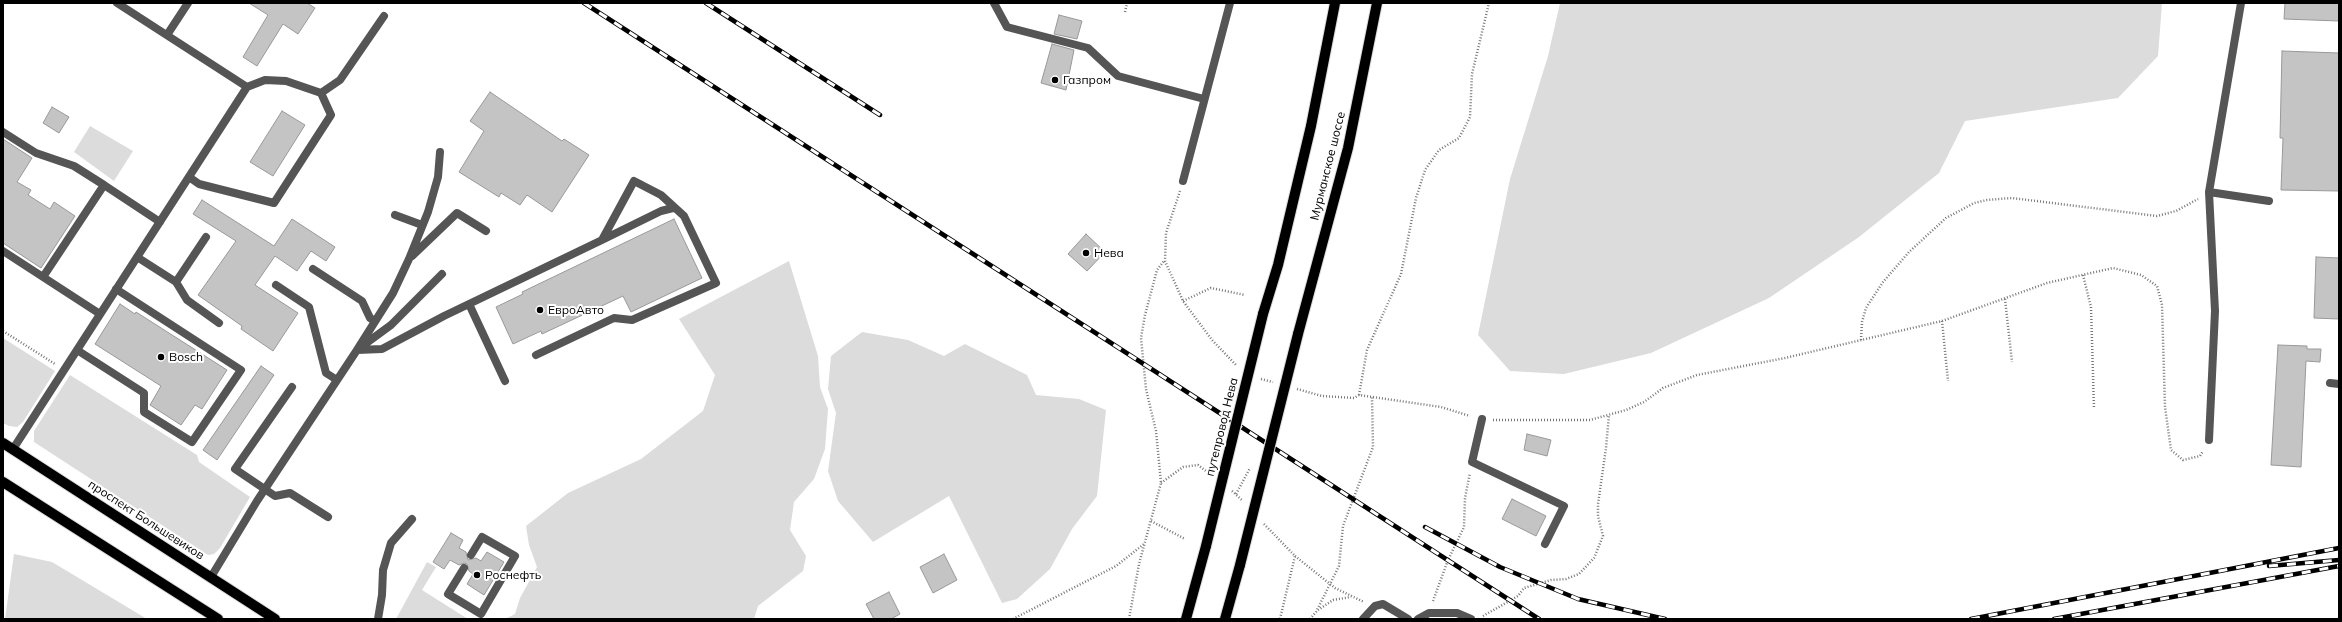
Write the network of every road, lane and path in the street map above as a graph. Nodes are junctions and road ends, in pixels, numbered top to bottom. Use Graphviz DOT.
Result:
graph roads {
  1 [pos="118,3"];
  2 [pos="188,3"];
  3 [pos="994,3"];
  4 [pos="1127,3"];
  5 [pos="1230,3"];
  6 [pos="1335,3"];
  7 [pos="1377,3"];
  8 [pos="1489,3"];
  9 [pos="2241,3"];
  10 [pos="1125,12"];
  11 [pos="384,16"];
  12 [pos="167,35"];
  13 [pos="247,87"];
  14 [pos="321,93"];
  15 [pos="1204,99"];
  16 [pos="3,132"];
  17 [pos="440,152"];
  18 [pos="189,177"];
  19 [pos="1183,181"];
  20 [pos="104,185"];
  21 [pos="2209,192"];
  22 [pos="2269,201"];
  23 [pos="673,208"];
  24 [pos="395,215"];
  25 [pos="160,222"];
  26 [pos="422,225"];
  27 [pos="486,231"];
  28 [pos="206,237"];
  29 [pos="602,240"];
  30 [pos="3,251"];
  31 [pos="137,257"];
  32 [pos="409,259"];
  33 [pos="1164,261"];
  34 [pos="312,269"];
  35 [pos="442,274"];
  36 [pos="2083,275"];
  37 [pos="43,278"];
  38 [pos="176,282"];
  39 [pos="276,285"];
  40 [pos="116,289"];
  41 [pos="1245,295"];
  42 [pos="2005,299"];
  43 [pos="1183,301"];
  44 [pos="469,304"];
  45 [pos="100,314"];
  46 [pos="375,321"];
  47 [pos="1942,321"];
  48 [pos="219,323"];
  49 [pos="3,331"];
  50 [pos="1861,340"];
  51 [pos="77,350"];
  52 [pos="357,350"];
  53 [pos="536,355"];
  54 [pos="2012,362"];
  55 [pos="64,370"];
  56 [pos="337,380"];
  57 [pos="505,381"];
  58 [pos="1948,381"];
  59 [pos="2330,383"];
  60 [pos="2339,384"];
  61 [pos="292,387"];
  62 [pos="1359,395"];
  63 [pos="1372,397"];
  64 [pos="1441,406"];
  65 [pos="2094,409"];
  66 [pos="1609,415"];
  67 [pos="1482,419"];
  68 [pos="2209,440"];
  69 [pos="3,443"];
  70 [pos="12,449"];
  71 [pos="1472,462"];
  72 [pos="3,482"];
  73 [pos="265,489"];
  74 [pos="328,517"];
  75 [pos="412,519"];
  76 [pos="1151,521"];
  77 [pos="1185,539"];
  78 [pos="1144,544"];
  79 [pos="1546,544"];
  80 [pos="471,555"];
  81 [pos="1295,556"];
  82 [pos="464,568"];
  83 [pos="210,577"];
  84 [pos="1330,584"];
  85 [pos="1352,597"];
  86 [pos="1375,606"];
  87 [pos="1316,612"];
  88 [pos="1429,613"];
  89 [pos="481,617"];
  90 [pos="218,619"];
  91 [pos="275,619"];
  92 [pos="378,619"];
  93 [pos="1013,619"];
  94 [pos="1129,619"];
  95 [pos="1186,619"];
  96 [pos="1225,619"];
  97 [pos="1310,619"];
  98 [pos="1363,619"];
  99 [pos="1408,619"];
  100 [pos="1418,619"];
  101 [pos="1471,619"];
  102 [pos="1477,619"];
  1 -- 12 [label="street"];
  2 -- 12 [label="street"];
  3 -- 15 [label="street"];
  4 -- 10 [label="path"];
  5 -- 15 [label="street"];
  6 -- 95 [label="main road, путепровод Нева, bridge"];
  7 -- 96 [label="main road, Мурманское шоссе, bridge"];
  8 -- 62 [label="path"];
  9 -- 21 [label="street"];
  11 -- 14 [label="street"];
  12 -- 13 [label="street"];
  13 -- 14 [label="street"];
  13 -- 18 [label="street"];
  14 -- 18 [label="street"];
  15 -- 19 [label="street"];
  16 -- 20 [label="street"];
  17 -- 26 [label="street"];
  18 -- 25 [label="street"];
  20 -- 25 [label="street"];
  20 -- 37 [label="street"];
  21 -- 22 [label="street"];
  21 -- 50 [label="path"];
  21 -- 68 [label="street"];
  23 -- 29 [label="street"];
  23 -- 29 [label="street"];
  23 -- 53 [label="street"];
  24 -- 26 [label="street"];
  25 -- 31 [label="street"];
  26 -- 32 [label="street"];
  27 -- 32 [label="street"];
  28 -- 38 [label="street"];
  29 -- 44 [label="street"];
  30 -- 37 [label="street"];
  31 -- 38 [label="street"];
  31 -- 40 [label="street"];
  32 -- 46 [label="street"];
  33 -- 76 [label="path"];
  34 -- 46 [label="street"];
  35 -- 52 [label="street"];
  36 -- 42 [label="path"];
  36 -- 65 [label="path"];
  36 -- 68 [label="path"];
  37 -- 45 [label="street"];
  38 -- 48 [label="street"];
  39 -- 56 [label="street"];
  40 -- 45 [label="street"];
  40 -- 51 [label="street"];
  41 -- 43 [label="path"];
  42 -- 47 [label="path"];
  42 -- 54 [label="path"];
  44 -- 52 [label="street"];
  44 -- 57 [label="street"];
  45 -- 51 [label="street"];
  46 -- 52 [label="street"];
  47 -- 50 [label="path"];
  47 -- 58 [label="path"];
  49 -- 55 [label="path"];
  50 -- 66 [label="path"];
  51 -- 55 [label="street"];
  52 -- 56 [label="street"];
  55 -- 70 [label="street"];
  56 -- 73 [label="street"];
  59 -- 60 [label="street"];
  61 -- 73 [label="street"];
  63 -- 84 [label="path"];
  64 -- 67 [label="path"];
  66 -- 67 [label="path"];
  66 -- 102 [label="path"];
  67 -- 71 [label="street"];
  69 -- 70 [label="main road, проспект Большевиков"];
  70 -- 83 [label="main road, проспект Большевиков"];
  71 -- 79 [label="street"];
  71 -- 88 [label="path"];
  72 -- 90 [label="main road"];
  73 -- 74 [label="street"];
  73 -- 83 [label="street"];
  75 -- 92 [label="street"];
  76 -- 77 [label="path"];
  76 -- 78 [label="path"];
  78 -- 93 [label="path"];
  78 -- 94 [label="path"];
  80 -- 89 [label="street"];
  81 -- 84 [label="path"];
  82 -- 89 [label="street"];
  83 -- 91 [label="main road, проспект Большевиков"];
  84 -- 85 [label="path"];
  84 -- 87 [label="path"];
  85 -- 86 [label="path"];
  85 -- 87 [label="path"];
  86 -- 98 [label="street"];
  86 -- 99 [label="street"];
  87 -- 97 [label="path"];
  88 -- 100 [label="street"];
  88 -- 101 [label="street"];
}
